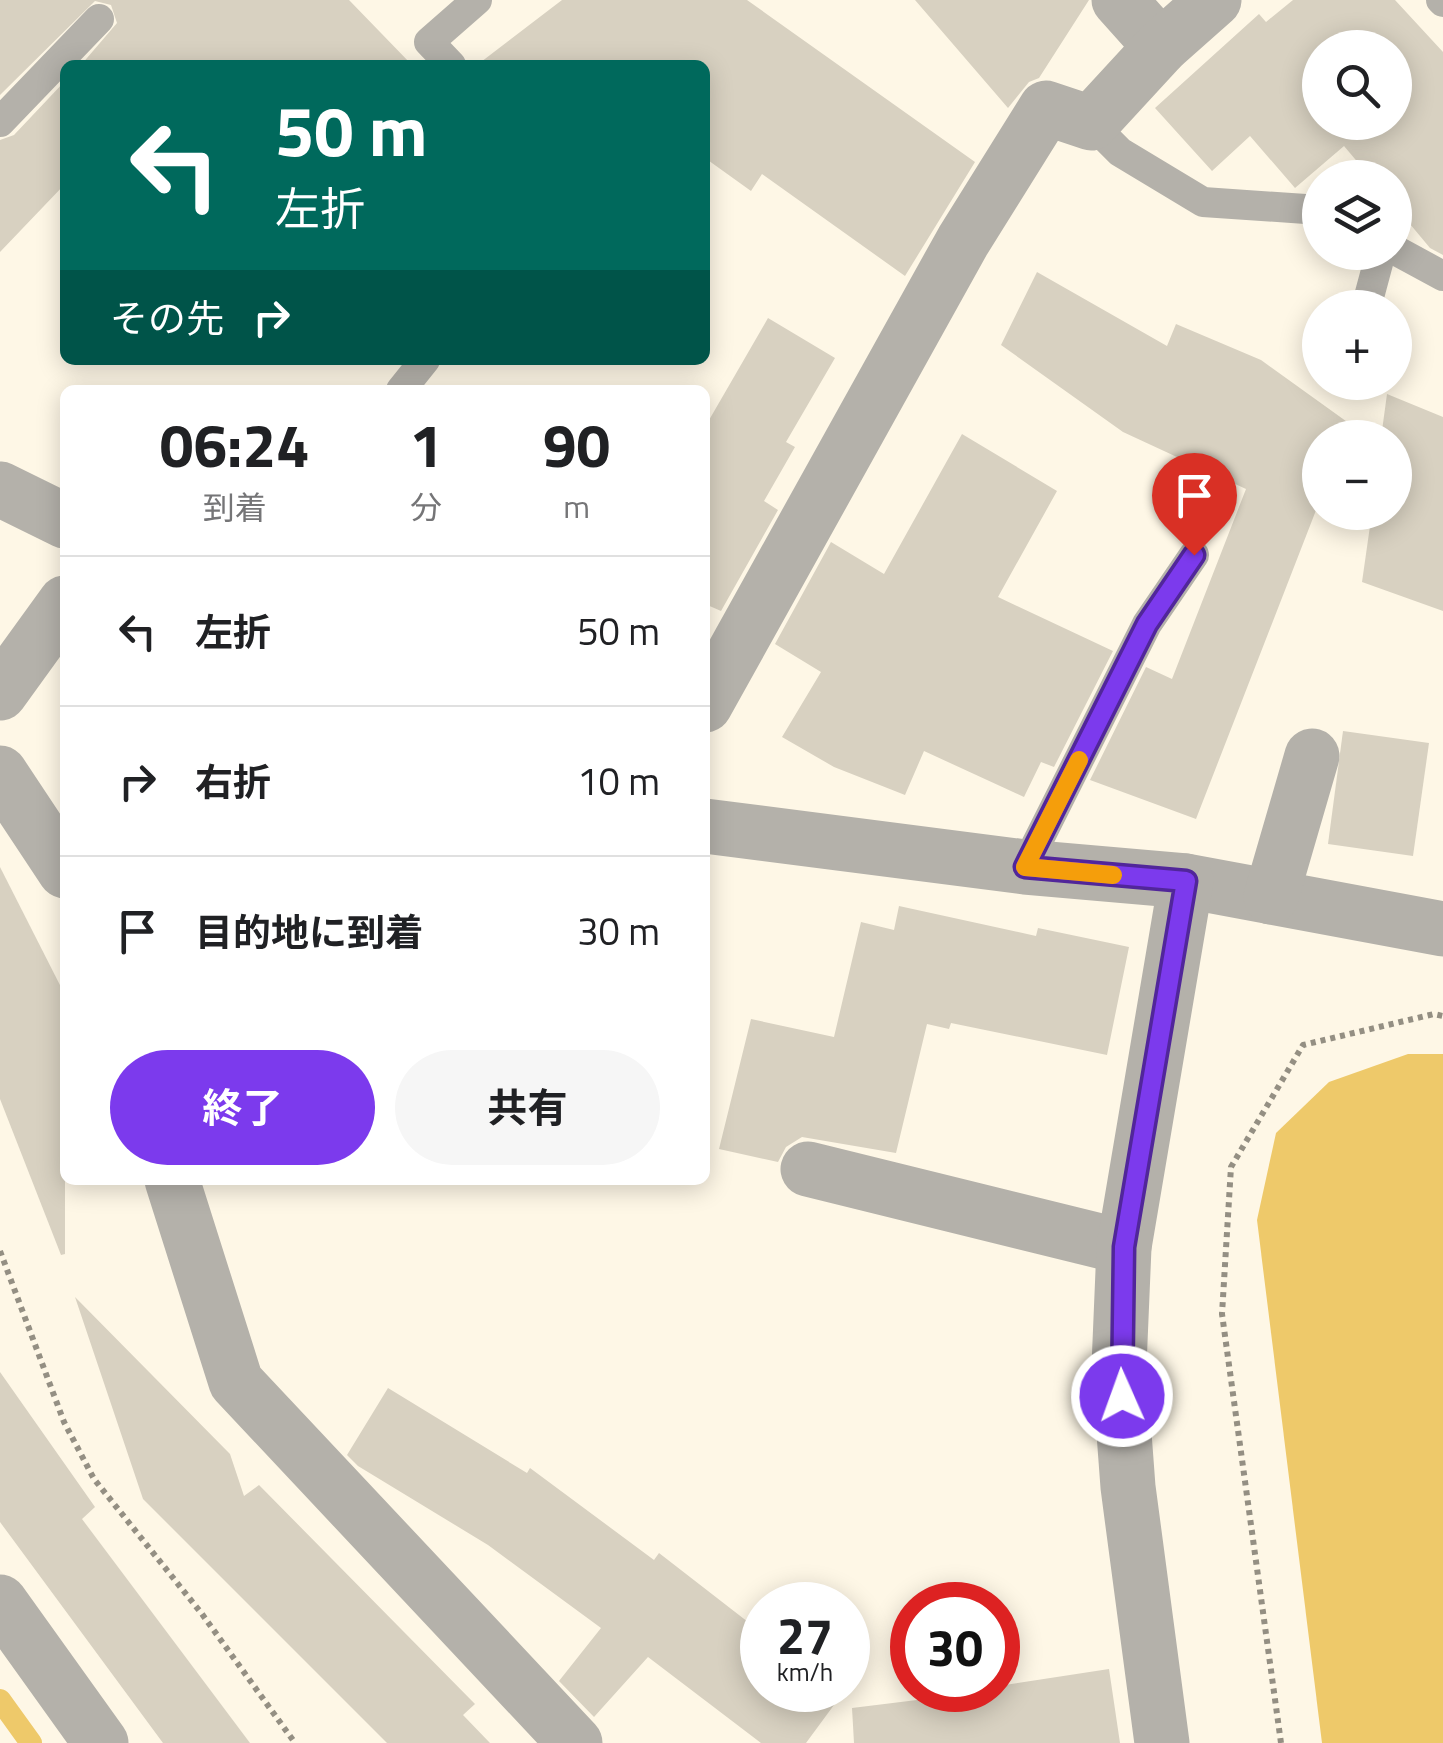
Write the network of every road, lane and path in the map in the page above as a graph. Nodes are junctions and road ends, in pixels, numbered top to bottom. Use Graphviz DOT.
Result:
graph roads {
  1 [pos="477,0"];
  2 [pos="1119,0"];
  3 [pos="1214,0"];
  4 [pos="99,20"];
  5 [pos="1161,46"];
  6 [pos="60,60"];
  7 [pos="60,60"];
  8 [pos="447,60"];
  9 [pos="0,122"];
  10 [pos="1090,123"];
  11 [pos="1302,209"];
  12 [pos="1412,259"];
  13 [pos="1443,276"];
  14 [pos="421,365"];
  15 [pos="405,385"];
  16 [pos="0,488"];
  17 [pos="60,518"];
  18 [pos="1194,555"];
  19 [pos="60,610"];
  20 [pos="0,693"];
  21 [pos="710,696"];
  22 [pos="1312,756"];
  23 [pos="0,774"];
  24 [pos="710,827"];
  25 [pos="60,864"];
  26 [pos="1025,867"];
  27 [pos="1186,881"];
  28 [pos="1270,897"];
  29 [pos="1443,930"];
  30 [pos="1443,1016"];
  31 [pos="808,1169"];
  32 [pos="174,1185"];
  33 [pos="1124,1247"];
  34 [pos="0,1251"];
  35 [pos="0,1602"];
  36 [pos="101,1743"];
  37 [pos="295,1743"];
  38 [pos="574,1743"];
  39 [pos="1162,1743"];
  40 [pos="1281,1743"];
  1 -- 8 [label="lane"];
  2 -- 5 [label="street"];
  3 -- 5 [label="street"];
  4 -- 6 [label="lane"];
  5 -- 10 [label="street"];
  7 -- 9 [label="lane"];
  10 -- 11 [label="lane"];
  10 -- 21 [label="street"];
  12 -- 13 [label="lane"];
  14 -- 15 [label="lane"];
  16 -- 17 [label="street"];
  18 -- 26 [label="lane"];
  19 -- 20 [label="street"];
  22 -- 28 [label="street"];
  23 -- 25 [label="street"];
  24 -- 26 [label="street"];
  26 -- 27 [label="street"];
  27 -- 28 [label="street"];
  27 -- 33 [label="street"];
  28 -- 29 [label="street"];
  30 -- 40 [label="path"];
  31 -- 33 [label="street"];
  32 -- 38 [label="street"];
  33 -- 39 [label="street"];
  34 -- 37 [label="path"];
  35 -- 36 [label="street"];
}
